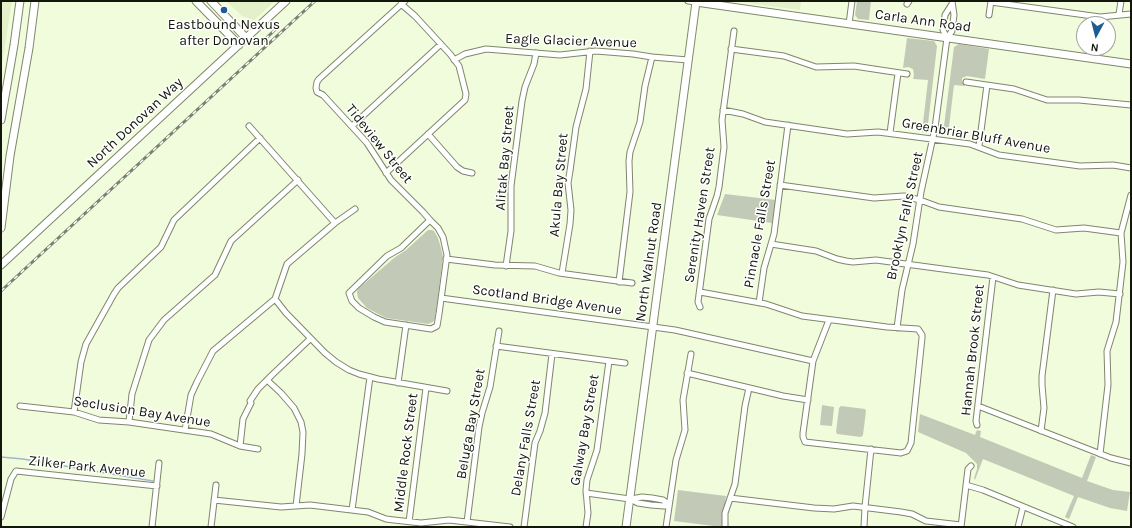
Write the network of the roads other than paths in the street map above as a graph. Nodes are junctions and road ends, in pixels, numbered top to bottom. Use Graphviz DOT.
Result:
graph roads {
  1 [pos="20,1"];
  2 [pos="35,1"];
  3 [pos="196,1"];
  4 [pos="211,1"];
  5 [pos="286,1"];
  6 [pos="688,1"];
  7 [pos="852,1"];
  8 [pos="1120,1"];
  9 [pos="696,2"];
  10 [pos="991,2"];
  11 [pos="403,3"];
  12 [pos="952,3"];
  13 [pos="1119,14"];
  14 [pos="1131,14"];
  15 [pos="989,15"];
  16 [pos="849,24"];
  17 [pos="734,31"];
  18 [pos="246,38"];
  19 [pos="947,38"];
  20 [pos="441,44"];
  21 [pos="239,45"];
  22 [pos="731,49"];
  23 [pos="590,51"];
  24 [pos="536,53"];
  25 [pos="652,57"];
  26 [pos="454,60"];
  27 [pos="688,60"];
  28 [pos="1131,64"];
  29 [pos="898,73"];
  30 [pos="907,74"];
  31 [pos="966,82"];
  32 [pos="987,85"];
  33 [pos="1131,106"];
  34 [pos="723,110"];
  35 [pos="1,120"];
  36 [pos="788,125"];
  37 [pos="249,126"];
  38 [pos="352,126"];
  39 [pos="890,133"];
  40 [pos="428,134"];
  41 [pos="260,138"];
  42 [pos="933,139"];
  43 [pos="979,146"];
  44 [pos="1131,168"];
  45 [pos="386,173"];
  46 [pos="472,173"];
  47 [pos="298,180"];
  48 [pos="780,185"];
  49 [pos="1131,195"];
  50 [pos="920,200"];
  51 [pos="355,209"];
  52 [pos="430,220"];
  53 [pos="336,223"];
  54 [pos="1,228"];
  55 [pos="1121,233"];
  56 [pos="771,244"];
  57 [pos="446,259"];
  58 [pos="908,264"];
  59 [pos="1,265"];
  60 [pos="506,266"];
  61 [pos="562,273"];
  62 [pos="993,277"];
  63 [pos="619,282"];
  64 [pos="632,283"];
  65 [pos="1053,290"];
  66 [pos="700,292"];
  67 [pos="1120,294"];
  68 [pos="441,298"];
  69 [pos="274,299"];
  70 [pos="759,303"];
  71 [pos="700,307"];
  72 [pos="829,320"];
  73 [pos="406,325"];
  74 [pos="653,326"];
  75 [pos="897,328"];
  76 [pos="499,331"];
  77 [pos="310,339"];
  78 [pos="496,346"];
  79 [pos="552,354"];
  80 [pos="691,354"];
  81 [pos="609,361"];
  82 [pos="813,361"];
  83 [pos="625,363"];
  84 [pos="687,373"];
  85 [pos="370,377"];
  86 [pos="267,380"];
  87 [pos="398,383"];
  88 [pos="426,388"];
  89 [pos="749,388"];
  90 [pos="447,391"];
  91 [pos="808,400"];
  92 [pos="20,406"];
  93 [pos="978,406"];
  94 [pos="74,412"];
  95 [pos="129,422"];
  96 [pos="977,425"];
  97 [pos="186,430"];
  98 [pos="1041,431"];
  99 [pos="240,446"];
  100 [pos="258,449"];
  101 [pos="871,449"];
  102 [pos="1100,454"];
  103 [pos="159,463"];
  104 [pos="1131,463"];
  105 [pos="971,466"];
  106 [pos="216,485"];
  107 [pos="966,485"];
  108 [pos="157,486"];
  109 [pos="586,493"];
  110 [pos="730,498"];
  111 [pos="630,499"];
  112 [pos="214,500"];
  113 [pos="670,505"];
  114 [pos="296,506"];
  115 [pos="1023,507"];
  116 [pos="864,508"];
  117 [pos="352,510"];
  118 [pos="1,517"];
  119 [pos="409,522"];
  120 [pos="466,522"];
  121 [pos="961,526"];
  122 [pos="152,527"];
  123 [pos="211,527"];
  124 [pos="510,527"];
  125 [pos="524,527"];
  126 [pos="586,527"];
  127 [pos="626,527"];
  128 [pos="666,527"];
  129 [pos="725,527"];
  130 [pos="864,527"];
  131 [pos="1018,527"];
  132 [pos="1073,527"];
  1 -- 35 [label="street"];
  2 -- 54 [label="street"];
  3 -- 21 [label="street"];
  4 -- 18 [label="street"];
  5 -- 18 [label="street, North Donovan Way"];
  6 -- 9 [label="street, Carla Ann Road"];
  7 -- 16 [label="street"];
  8 -- 13 [label="street"];
  9 -- 16 [label="street, Carla Ann Road"];
  9 -- 27 [label="street, North Walnut Road"];
  10 -- 13 [label="street"];
  10 -- 15 [label="street"];
  11 -- 20 [label="street"];
  11 -- 38 [label="street, Tideview Street"];
  12 -- 19 [label="street"];
  12 -- 19 [label="street"];
  13 -- 14 [label="street"];
  16 -- 19 [label="street, Carla Ann Road"];
  17 -- 22 [label="street, Serenity Haven Street"];
  18 -- 21 [label="street, North Donovan Way"];
  19 -- 28 [label="street, Carla Ann Road"];
  19 -- 42 [label="street, Brooklyn Falls Street"];
  20 -- 26 [label="street"];
  20 -- 38 [label="street"];
  21 -- 59 [label="street, North Donovan Way"];
  22 -- 29 [label="street"];
  22 -- 34 [label="street, Serenity Haven Street"];
  23 -- 24 [label="street, Eagle Glacier Avenue"];
  23 -- 25 [label="street, Eagle Glacier Avenue"];
  23 -- 61 [label="street, Akula Bay Street"];
  24 -- 26 [label="street, Eagle Glacier Avenue"];
  24 -- 60 [label="street, Alitak Bay Street"];
  25 -- 27 [label="street, Eagle Glacier Avenue"];
  25 -- 63 [label="street"];
  26 -- 40 [label="street"];
  27 -- 74 [label="street, North Walnut Road"];
  29 -- 30 [label="street"];
  29 -- 39 [label="street"];
  31 -- 32 [label="street"];
  32 -- 33 [label="street"];
  32 -- 43 [label="street"];
  34 -- 36 [label="street, Greenbriar Bluff Avenue"];
  34 -- 66 [label="street, Serenity Haven Street"];
  36 -- 39 [label="street, Greenbriar Bluff Avenue"];
  36 -- 48 [label="street, Pinnacle Falls Street"];
  37 -- 41 [label="street"];
  38 -- 45 [label="street, Tideview Street"];
  39 -- 42 [label="street, Greenbriar Bluff Avenue"];
  40 -- 45 [label="street"];
  40 -- 46 [label="street"];
  41 -- 47 [label="street"];
  41 -- 94 [label="street"];
  42 -- 43 [label="street, Greenbriar Bluff Avenue"];
  42 -- 50 [label="street, Brooklyn Falls Street"];
  43 -- 44 [label="street, Greenbriar Bluff Avenue"];
  45 -- 52 [label="street, Tideview Street"];
  47 -- 53 [label="street"];
  47 -- 95 [label="street"];
  48 -- 50 [label="street"];
  48 -- 56 [label="street, Pinnacle Falls Street"];
  49 -- 55 [label="street"];
  50 -- 55 [label="street"];
  50 -- 58 [label="street, Brooklyn Falls Street"];
  51 -- 53 [label="street"];
  52 -- 57 [label="street, Tideview Street"];
  52 -- 73 [label="street"];
  53 -- 69 [label="street"];
  55 -- 67 [label="street"];
  56 -- 58 [label="street"];
  56 -- 70 [label="street, Pinnacle Falls Street"];
  57 -- 60 [label="street"];
  57 -- 68 [label="street, Tideview Street"];
  58 -- 62 [label="street"];
  58 -- 75 [label="street, Brooklyn Falls Street"];
  60 -- 61 [label="street"];
  61 -- 63 [label="street"];
  62 -- 65 [label="street"];
  62 -- 93 [label="street, Hannah Brook Street"];
  63 -- 64 [label="street"];
  65 -- 67 [label="street"];
  65 -- 98 [label="street"];
  66 -- 70 [label="street"];
  66 -- 71 [label="street, Serenity Haven Street"];
  67 -- 102 [label="street"];
  68 -- 73 [label="street, Tideview Street"];
  68 -- 74 [label="street, Scotland Bridge Avenue"];
  69 -- 77 [label="street"];
  69 -- 97 [label="street"];
  70 -- 72 [label="street"];
  72 -- 75 [label="street"];
  72 -- 82 [label="street"];
  73 -- 87 [label="street"];
  74 -- 82 [label="street, Scotland Bridge Avenue"];
  74 -- 111 [label="street, North Walnut Road"];
  75 -- 101 [label="street"];
  76 -- 78 [label="street, Beluga Bay Street"];
  77 -- 85 [label="street"];
  77 -- 86 [label="street"];
  78 -- 79 [label="street"];
  78 -- 120 [label="street, Beluga Bay Street"];
  79 -- 81 [label="street"];
  79 -- 125 [label="street, Delany Falls Street"];
  80 -- 84 [label="street"];
  81 -- 83 [label="street"];
  81 -- 109 [label="street, Galway Bay Street"];
  82 -- 91 [label="street"];
  84 -- 89 [label="street"];
  84 -- 113 [label="street"];
  85 -- 87 [label="street"];
  85 -- 117 [label="street"];
  86 -- 99 [label="street"];
  86 -- 114 [label="street"];
  87 -- 88 [label="street"];
  88 -- 90 [label="street"];
  88 -- 119 [label="street, Middle Rock Street"];
  89 -- 91 [label="street"];
  89 -- 110 [label="street"];
  91 -- 101 [label="street"];
  92 -- 94 [label="street, Seclusion Bay Avenue"];
  93 -- 96 [label="street, Hannah Brook Street"];
  93 -- 98 [label="street"];
  94 -- 95 [label="street, Seclusion Bay Avenue"];
  95 -- 97 [label="street, Seclusion Bay Avenue"];
  97 -- 99 [label="street, Seclusion Bay Avenue"];
  98 -- 102 [label="street"];
  99 -- 100 [label="street, Seclusion Bay Avenue"];
  101 -- 116 [label="street"];
  102 -- 104 [label="street"];
  103 -- 108 [label="street"];
  105 -- 107 [label="street"];
  106 -- 112 [label="street"];
  107 -- 115 [label="street"];
  107 -- 121 [label="street"];
  108 -- 118 [label="street, Zilker Park Avenue"];
  108 -- 122 [label="street"];
  109 -- 111 [label="street"];
  109 -- 126 [label="street, Galway Bay Street"];
  110 -- 116 [label="street"];
  110 -- 129 [label="street"];
  111 -- 113 [label="street"];
  111 -- 127 [label="street, North Walnut Road"];
  112 -- 114 [label="street"];
  112 -- 123 [label="street"];
  113 -- 128 [label="street"];
  114 -- 117 [label="street"];
  115 -- 131 [label="street"];
  115 -- 132 [label="street"];
  116 -- 121 [label="street"];
  116 -- 130 [label="street"];
  117 -- 119 [label="street"];
  119 -- 120 [label="street"];
  120 -- 124 [label="street"];
}
